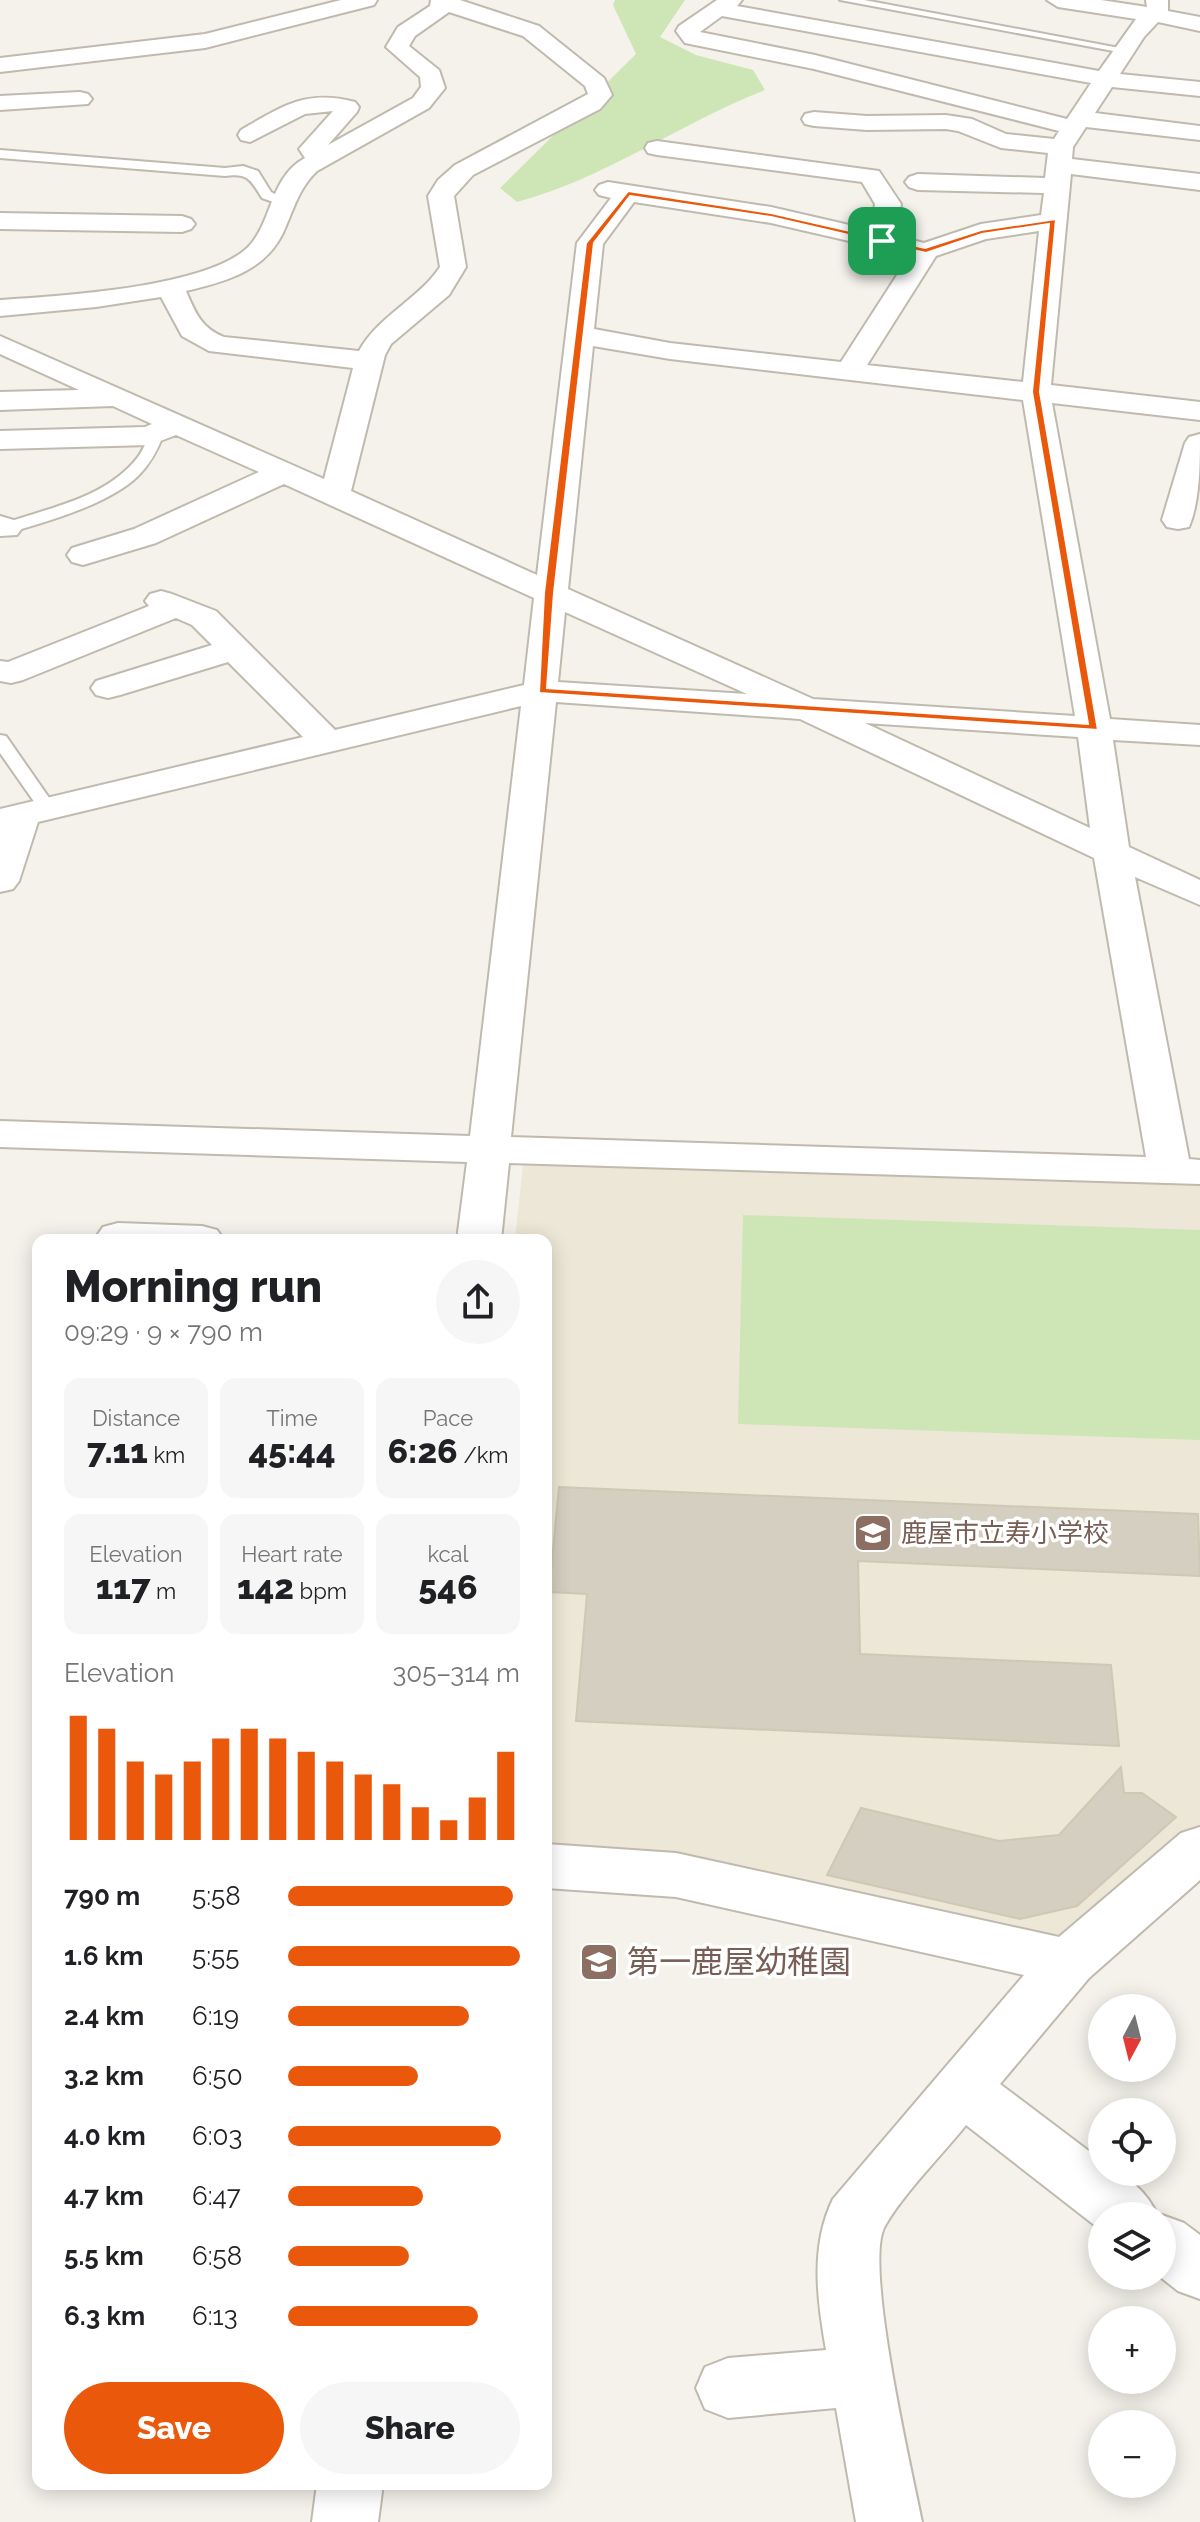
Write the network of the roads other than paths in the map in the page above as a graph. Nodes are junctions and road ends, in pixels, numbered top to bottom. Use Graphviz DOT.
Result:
graph roads {
  1 [pos="366,0"];
  2 [pos="846,0"];
  3 [pos="1058,0"];
  4 [pos="442,2"];
  5 [pos="725,4"];
  6 [pos="1156,7"];
  7 [pos="1200,24"];
  8 [pos="1124,50"];
  9 [pos="0,65"];
  10 [pos="1106,79"];
  11 [pos="1200,89"];
  12 [pos="80,99"];
  13 [pos="0,103"];
  14 [pos="814,119"];
  15 [pos="1200,133"];
  16 [pos="250,135"];
  17 [pos="657,148"];
  18 [pos="1066,149"];
  19 [pos="0,154"];
  20 [pos="319,160"];
  21 [pos="918,182"];
  22 [pos="1200,182"];
  23 [pos="282,201"];
  24 [pos="0,221"];
  25 [pos="1053,221"];
  26 [pos="121,223"];
  27 [pos="182,224"];
  28 [pos="882,241"];
  29 [pos="106,248"];
  30 [pos="926,251"];
  31 [pos="170,286"];
  32 [pos="0,308"];
  33 [pos="579,335"];
  34 [pos="0,344"];
  35 [pos="369,361"];
  36 [pos="849,371"];
  37 [pos="330,387"];
  38 [pos="361,391"];
  39 [pos="1036,392"];
  40 [pos="120,397"];
  41 [pos="0,401"];
  42 [pos="1200,411"];
  43 [pos="167,428"];
  44 [pos="0,440"];
  45 [pos="1200,443"];
  46 [pos="283,473"];
  47 [pos="334,497"];
  48 [pos="1178,520"];
  49 [pos="2,528"];
  50 [pos="83,555"];
  51 [pos="549,593"];
  52 [pos="234,649"];
  53 [pos="0,671"];
  54 [pos="108,688"];
  55 [pos="542,691"];
  56 [pos="803,707"];
  57 [pos="1094,728"];
  58 [pos="1200,735"];
  59 [pos="0,740"];
  60 [pos="327,742"];
  61 [pos="23,815"];
  62 [pos="1112,854"];
  63 [pos="0,881"];
  64 [pos="1200,894"];
  65 [pos="0,1134"];
  66 [pos="488,1150"];
  67 [pos="1185,1172"];
  68 [pos="480,1234"];
  69 [pos="1200,1848"];
  70 [pos="552,1866"];
  71 [pos="1069,1962"];
  72 [pos="961,2088"];
  73 [pos="1110,2202"];
  74 [pos="1176,2253"];
  75 [pos="1200,2271"];
  76 [pos="861,2376"];
  77 [pos="728,2388"];
  78 [pos="349,2490"];
  79 [pos="345,2522"];
  80 [pos="889,2522"];
  1 -- 9 [label="street"];
  2 -- 8 [label="lane"];
  3 -- 6 [label="street"];
  4 -- 20 [label="street"];
  4 -- 35 [label="street"];
  5 -- 10 [label="street"];
  5 -- 18 [label="street"];
  6 -- 7 [label="street"];
  6 -- 8 [label="street"];
  8 -- 10 [label="street"];
  10 -- 11 [label="street"];
  10 -- 18 [label="street"];
  12 -- 13 [label="street"];
  14 -- 18 [label="street"];
  15 -- 18 [label="street"];
  16 -- 20 [label="street"];
  17 -- 28 [label="street"];
  18 -- 21 [label="street"];
  18 -- 22 [label="street"];
  18 -- 25 [label="street"];
  19 -- 23 [label="lane"];
  20 -- 23 [label="street"];
  23 -- 31 [label="street"];
  24 -- 26 [label="street"];
  25 -- 30 [label="street"];
  25 -- 39 [label="street"];
  26 -- 27 [label="street"];
  26 -- 29 [label="street"];
  28 -- 30 [label="street"];
  28 -- 33 [label="street"];
  30 -- 36 [label="street"];
  31 -- 32 [label="street"];
  31 -- 35 [label="street"];
  33 -- 36 [label="street"];
  33 -- 51 [label="street"];
  34 -- 40 [label="street"];
  35 -- 38 [label="street"];
  36 -- 39 [label="street"];
  37 -- 38 [label="street"];
  38 -- 47 [label="street"];
  39 -- 42 [label="street"];
  39 -- 57 [label="street"];
  40 -- 41 [label="street"];
  40 -- 43 [label="street"];
  43 -- 44 [label="street"];
  43 -- 46 [label="street"];
  43 -- 49 [label="lane"];
  45 -- 48 [label="street"];
  46 -- 47 [label="street"];
  46 -- 50 [label="street"];
  47 -- 51 [label="street"];
  51 -- 55 [label="street"];
  51 -- 56 [label="street"];
  52 -- 53 [label="street"];
  52 -- 54 [label="street"];
  52 -- 60 [label="street"];
  55 -- 56 [label="street"];
  55 -- 60 [label="street"];
  55 -- 66 [label="street"];
  56 -- 57 [label="street"];
  56 -- 62 [label="street"];
  57 -- 58 [label="street"];
  57 -- 62 [label="street"];
  59 -- 61 [label="lane"];
  60 -- 61 [label="street"];
  61 -- 63 [label="street"];
  62 -- 64 [label="street"];
  62 -- 67 [label="street"];
  65 -- 66 [label="street"];
  66 -- 67 [label="street"];
  66 -- 68 [label="street"];
  69 -- 71 [label="street"];
  70 -- 71 [label="street"];
  71 -- 72 [label="street"];
  72 -- 73 [label="street"];
  72 -- 76 [label="street"];
  74 -- 75 [label="street"];
  76 -- 77 [label="street"];
  76 -- 80 [label="street"];
  78 -- 79 [label="street"];
}
